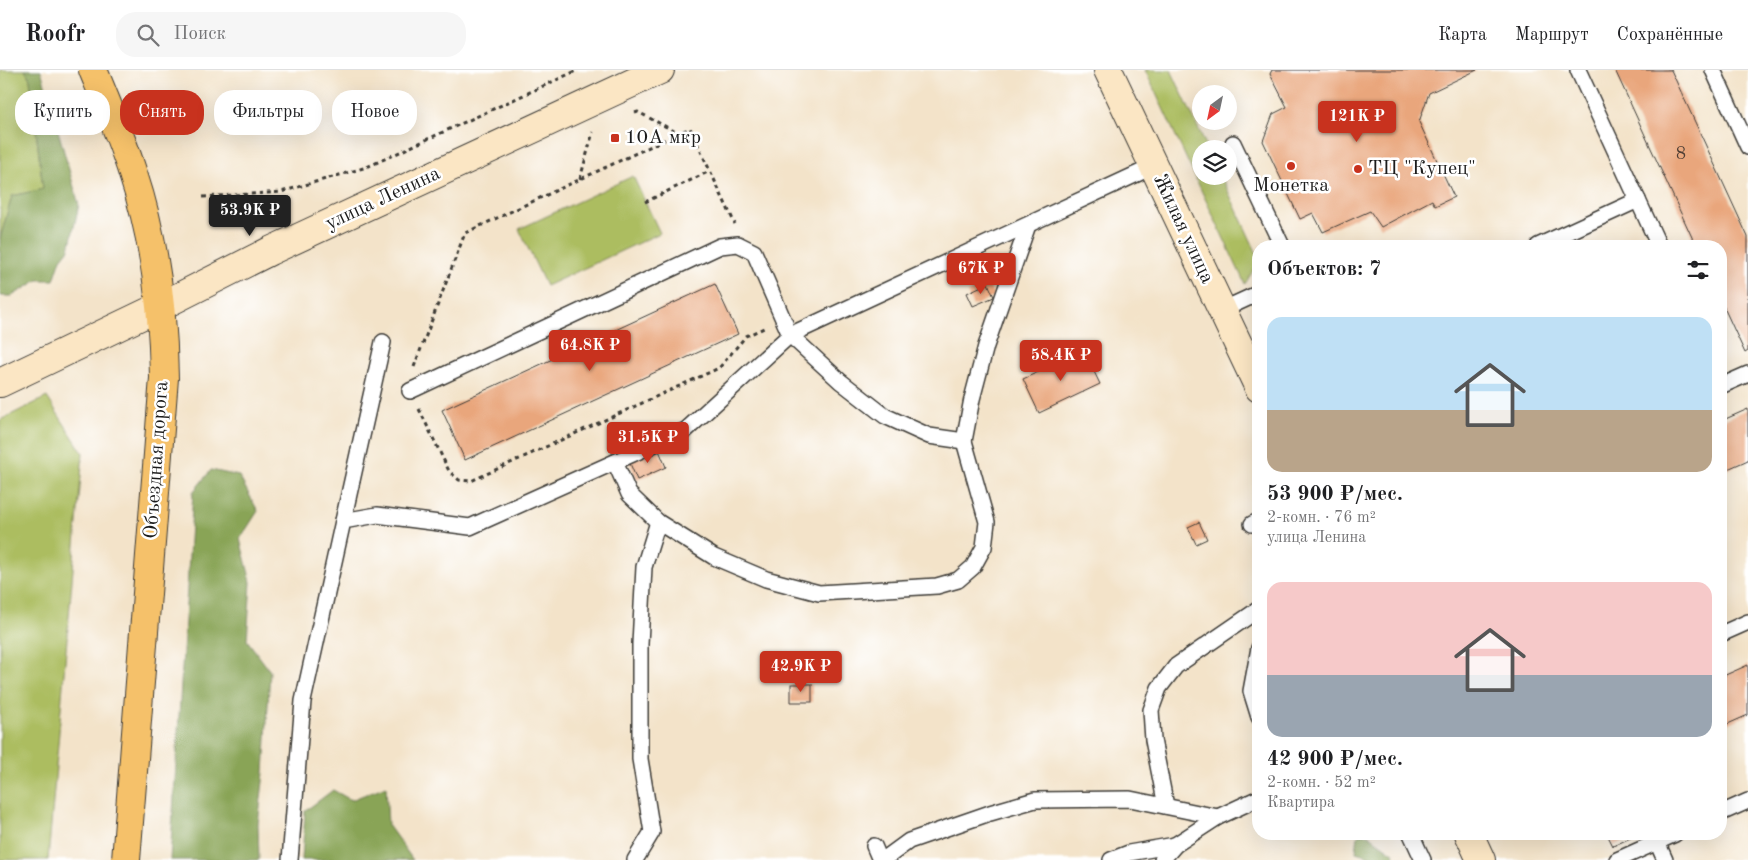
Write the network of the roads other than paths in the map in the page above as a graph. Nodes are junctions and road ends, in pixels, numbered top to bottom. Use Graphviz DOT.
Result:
graph roads {
  1 [pos="93,70"];
  2 [pos="660,70"];
  3 [pos="1108,70"];
  4 [pos="1578,70"];
  5 [pos="1713,70"];
  6 [pos="1748,147"];
  7 [pos="1237,150"];
  8 [pos="1154,166"];
  9 [pos="1638,200"];
  10 [pos="1028,225"];
  11 [pos="1279,240"];
  12 [pos="1551,240"];
  13 [pos="1656,240"];
  14 [pos="1252,296"];
  15 [pos="161,306"];
  16 [pos="1222,310"];
  17 [pos="790,336"];
  18 [pos="383,342"];
  19 [pos="1252,355"];
  20 [pos="1748,374"];
  21 [pos="0,383"];
  22 [pos="1727,383"];
  23 [pos="410,391"];
  24 [pos="964,441"];
  25 [pos="615,462"];
  26 [pos="343,521"];
  27 [pos="658,522"];
  28 [pos="1252,615"];
  29 [pos="1748,622"];
  30 [pos="1727,631"];
  31 [pos="1252,801"];
  32 [pos="1748,801"];
  33 [pos="1166,806"];
  34 [pos="1727,810"];
  35 [pos="1218,817"];
  36 [pos="1414,840"];
  37 [pos="1472,840"];
  38 [pos="1662,840"];
  39 [pos="1657,842"];
  40 [pos="1175,845"];
  41 [pos="879,855"];
  42 [pos="126,860"];
  43 [pos="290,860"];
  44 [pos="635,860"];
  45 [pos="1111,860"];
  46 [pos="1162,860"];
  47 [pos="1422,860"];
  48 [pos="1481,860"];
  49 [pos="1617,860"];
  50 [pos="1665,860"];
  1 -- 15 [label="main road, Объездная дорога"];
  2 -- 15 [label="main road, улица Ленина"];
  3 -- 8 [label="main road, Жилая улица"];
  4 -- 9 [label="lane"];
  5 -- 6 [label="lane"];
  7 -- 11 [label="lane"];
  8 -- 10 [label="lane"];
  8 -- 16 [label="main road, Жилая улица"];
  9 -- 12 [label="lane"];
  9 -- 13 [label="lane"];
  10 -- 17 [label="lane"];
  10 -- 24 [label="lane"];
  14 -- 16 [label="lane"];
  15 -- 21 [label="main road, улица Ленина"];
  15 -- 42 [label="main road, Объездная дорога"];
  16 -- 19 [label="main road, Жилая улица"];
  17 -- 23 [label="lane"];
  17 -- 24 [label="lane"];
  17 -- 25 [label="lane"];
  18 -- 26 [label="lane"];
  20 -- 22 [label="lane"];
  24 -- 27 [label="lane"];
  25 -- 26 [label="lane"];
  25 -- 27 [label="lane"];
  26 -- 43 [label="lane"];
  27 -- 44 [label="lane"];
  28 -- 33 [label="lane"];
  29 -- 30 [label="lane"];
  31 -- 35 [label="lane"];
  32 -- 34 [label="lane"];
  33 -- 35 [label="lane"];
  33 -- 41 [label="lane"];
  35 -- 40 [label="lane"];
  36 -- 47 [label="lane"];
  37 -- 48 [label="main road"];
  38 -- 39 [label="lane"];
  39 -- 49 [label="lane"];
  39 -- 50 [label="lane"];
  40 -- 45 [label="lane"];
  40 -- 46 [label="lane"];
}
